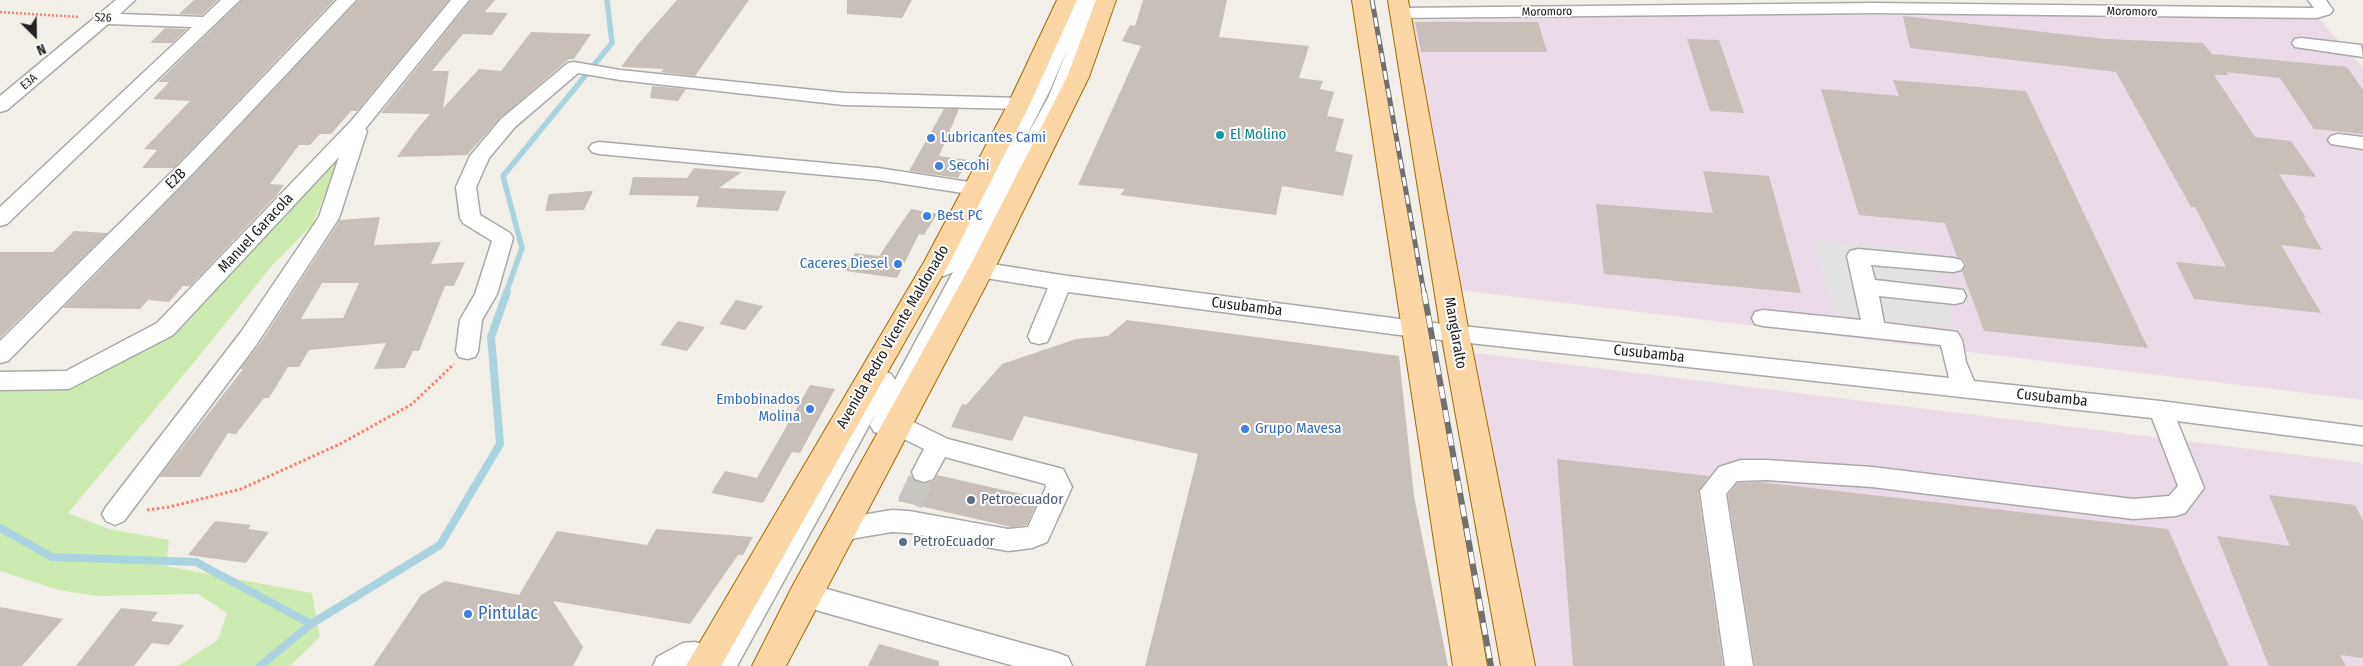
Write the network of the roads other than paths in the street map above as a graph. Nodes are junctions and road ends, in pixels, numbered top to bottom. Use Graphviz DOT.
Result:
graph roads {
  1 [pos="126,0"];
  2 [pos="231,0"];
  3 [pos="347,0"];
  4 [pos="460,0"];
  5 [pos="1067,0"];
  6 [pos="1080,0"];
  7 [pos="1096,0"];
  8 [pos="1106,0"];
  9 [pos="1362,0"];
  10 [pos="2170,0"];
  11 [pos="1873,4"];
  12 [pos="1727,5"];
  13 [pos="2031,5"];
  14 [pos="2320,5"];
  15 [pos="1570,6"];
  16 [pos="1399,7"];
  17 [pos="2183,13"];
  18 [pos="104,19"];
  19 [pos="207,22"];
  20 [pos="2301,43"];
  21 [pos="2363,52"];
  22 [pos="1019,104"];
  23 [pos="0,106"];
  24 [pos="359,124"];
  25 [pos="2338,140"];
  26 [pos="2363,143"];
  27 [pos="599,148"];
  28 [pos="975,189"];
  29 [pos="0,219"];
  30 [pos="958,265"];
  31 [pos="1953,265"];
  32 [pos="1061,283"];
  33 [pos="1866,287"];
  34 [pos="1955,296"];
  35 [pos="1763,318"];
  36 [pos="1415,329"];
  37 [pos="1874,329"];
  38 [pos="1455,333"];
  39 [pos="1039,336"];
  40 [pos="467,351"];
  41 [pos="0,355"];
  42 [pos="0,382"];
  43 [pos="1965,389"];
  44 [pos="2160,410"];
  45 [pos="897,424"];
  46 [pos="2363,436"];
  47 [pos="939,445"];
  48 [pos="924,472"];
  49 [pos="115,514"];
  50 [pos="838,533"];
  51 [pos="805,595"];
  52 [pos="711,663"];
  53 [pos="667,666"];
  54 [pos="752,666"];
  55 [pos="769,666"];
  56 [pos="1058,666"];
  57 [pos="1470,666"];
  58 [pos="1518,666"];
  59 [pos="1739,666"];
  1 -- 18 [label="street, E3A"];
  2 -- 19 [label="street"];
  3 -- 41 [label="street, E2B"];
  4 -- 24 [label="street, Manuel Garacola"];
  5 -- 22 [label="main road, Avenida Pedro Vicente Maldonado"];
  6 -- 30 [label="street"];
  7 -- 30 [label="street"];
  8 -- 30 [label="main road, Avenida Pedro Vicente Maldonado"];
  9 -- 36 [label="main road"];
  10 -- 17 [label="street"];
  11 -- 12 [label="street, Moromoro"];
  11 -- 13 [label="street, Moromoro"];
  12 -- 15 [label="street, Moromoro"];
  13 -- 17 [label="street, Moromoro"];
  14 -- 17 [label="street, Moromoro"];
  15 -- 16 [label="street, Moromoro"];
  16 -- 38 [label="main road, Manglaralto"];
  18 -- 19 [label="street, S26"];
  18 -- 23 [label="street, E3A"];
  19 -- 29 [label="street"];
  20 -- 21 [label="street"];
  22 -- 28 [label="main road, Avenida Pedro Vicente Maldonado"];
  22 -- 40 [label="street"];
  24 -- 42 [label="street, Manuel Garacola"];
  24 -- 49 [label="street"];
  25 -- 26 [label="street"];
  27 -- 28 [label="street"];
  28 -- 30 [label="main road, Avenida Pedro Vicente Maldonado"];
  30 -- 32 [label="street, Cusubamba"];
  30 -- 45 [label="main road, Avenida Pedro Vicente Maldonado"];
  30 -- 52 [label="main road, Avenida Pedro Vicente Maldonado"];
  30 -- 54 [label="street"];
  31 -- 33 [label="street"];
  32 -- 36 [label="street, Cusubamba"];
  32 -- 39 [label="street"];
  33 -- 34 [label="street"];
  33 -- 37 [label="street"];
  35 -- 37 [label="street"];
  36 -- 38 [label="street, Cusubamba"];
  36 -- 57 [label="main road"];
  37 -- 43 [label="street"];
  38 -- 43 [label="street, Cusubamba"];
  38 -- 58 [label="main road, Manglaralto"];
  43 -- 44 [label="street, Cusubamba"];
  44 -- 46 [label="street, Cusubamba"];
  44 -- 59 [label="street"];
  45 -- 47 [label="street"];
  45 -- 50 [label="main road, Avenida Pedro Vicente Maldonado"];
  47 -- 48 [label="street"];
  47 -- 50 [label="street"];
  50 -- 51 [label="main road, Avenida Pedro Vicente Maldonado"];
  51 -- 55 [label="main road, Avenida Pedro Vicente Maldonado"];
  51 -- 56 [label="street"];
  52 -- 53 [label="street"];
}
